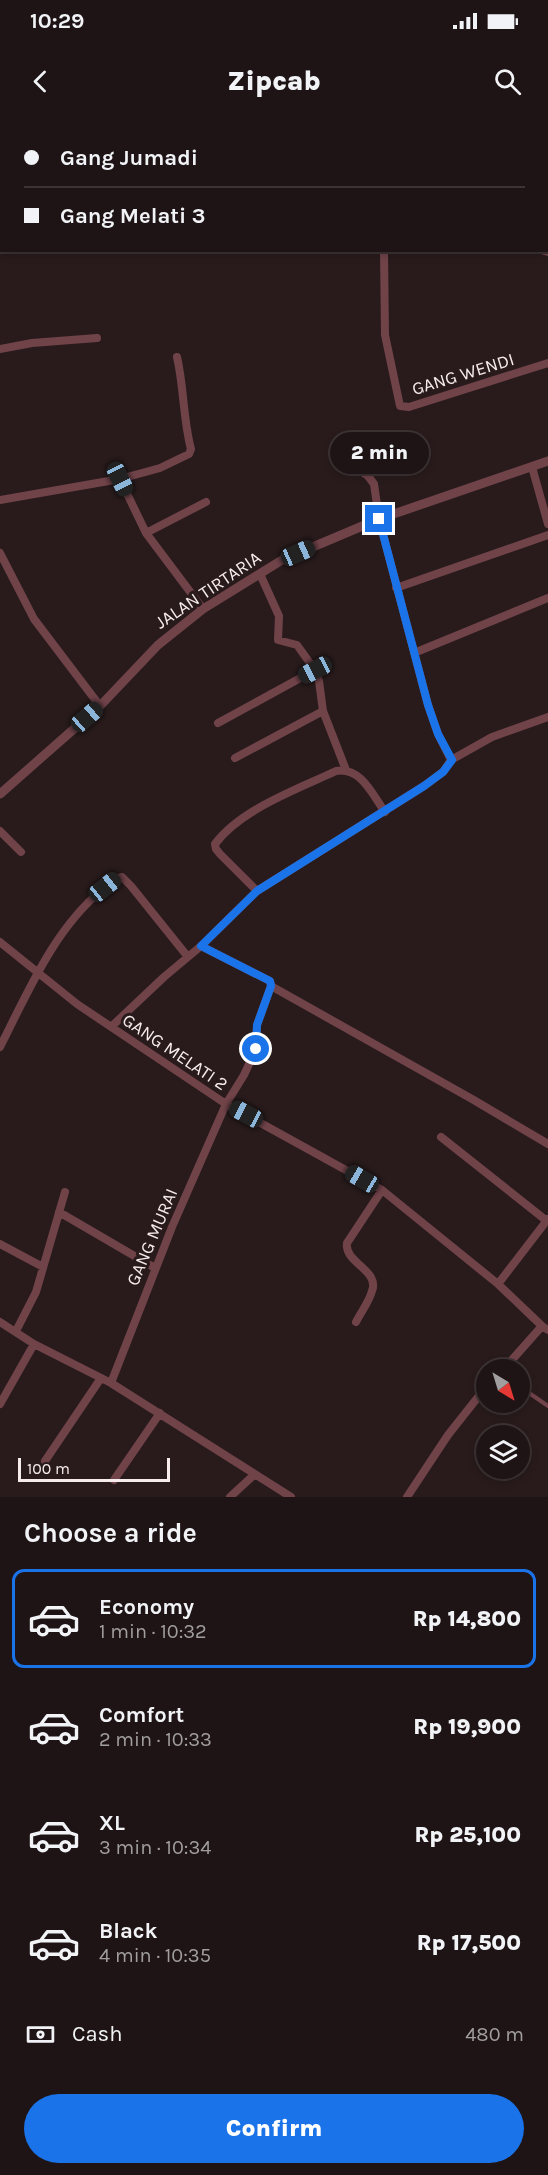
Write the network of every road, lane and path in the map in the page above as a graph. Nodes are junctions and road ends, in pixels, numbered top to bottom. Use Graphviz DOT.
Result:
graph roads {
  1 [pos="384,252"];
  2 [pos="97,338"];
  3 [pos="0,349"];
  4 [pos="177,357"];
  5 [pos="548,363"];
  6 [pos="548,461"];
  7 [pos="339,464"];
  8 [pos="532,467"];
  9 [pos="120,479"];
  10 [pos="0,500"];
  11 [pos="206,501"];
  12 [pos="379,519"];
  13 [pos="548,524"];
  14 [pos="146,533"];
  15 [pos="548,535"];
  16 [pos="0,553"];
  17 [pos="260,574"];
  18 [pos="396,588"];
  19 [pos="548,597"];
  20 [pos="203,609"];
  21 [pos="414,653"];
  22 [pos="315,670"];
  23 [pos="100,706"];
  24 [pos="323,711"];
  25 [pos="548,717"];
  26 [pos="218,723"];
  27 [pos="235,758"];
  28 [pos="452,760"];
  29 [pos="346,770"];
  30 [pos="0,794"];
  31 [pos="385,812"];
  32 [pos="0,831"];
  33 [pos="21,852"];
  34 [pos="257,891"];
  35 [pos="2,946"];
  36 [pos="201,946"];
  37 [pos="188,957"];
  38 [pos="38,972"];
  39 [pos="271,986"];
  40 [pos="111,1027"];
  41 [pos="0,1047"];
  42 [pos="226,1104"];
  43 [pos="441,1137"];
  44 [pos="548,1144"];
  45 [pos="382,1190"];
  46 [pos="65,1192"];
  47 [pos="59,1212"];
  48 [pos="547,1220"];
  49 [pos="0,1244"];
  50 [pos="43,1267"];
  51 [pos="154,1268"];
  52 [pos="498,1284"];
  53 [pos="0,1322"];
  54 [pos="356,1322"];
  55 [pos="545,1328"];
  56 [pos="16,1331"];
  57 [pos="34,1344"];
  58 [pos="514,1359"];
  59 [pos="101,1378"];
  60 [pos="111,1383"];
  61 [pos="530,1394"];
  62 [pos="476,1400"];
  63 [pos="0,1404"];
  64 [pos="548,1406"];
  65 [pos="160,1413"];
  66 [pos="45,1461"];
  67 [pos="255,1474"];
  68 [pos="114,1480"];
  69 [pos="230,1497"];
  70 [pos="291,1497"];
  71 [pos="407,1497"];
  1 -- 5 [label="street, GANG WENDI"];
  2 -- 3 [label="street"];
  4 -- 9 [label="street"];
  6 -- 8 [label="street, JALAN TIRTARIA"];
  7 -- 12 [label="street"];
  8 -- 12 [label="street, JALAN TIRTARIA"];
  8 -- 13 [label="street"];
  9 -- 10 [label="street"];
  9 -- 14 [label="street"];
  11 -- 14 [label="street"];
  12 -- 17 [label="street, JALAN TIRTARIA"];
  12 -- 18 [label="street"];
  14 -- 20 [label="street"];
  15 -- 18 [label="street"];
  16 -- 23 [label="street"];
  17 -- 20 [label="street, JALAN TIRTARIA"];
  17 -- 22 [label="street"];
  18 -- 21 [label="street"];
  19 -- 21 [label="street"];
  20 -- 23 [label="street, JALAN TIRTARIA"];
  21 -- 28 [label="street"];
  22 -- 24 [label="street"];
  22 -- 26 [label="street"];
  23 -- 30 [label="street, JALAN TIRTARIA"];
  24 -- 27 [label="street"];
  24 -- 29 [label="street"];
  25 -- 28 [label="street"];
  28 -- 31 [label="street"];
  29 -- 31 [label="street"];
  29 -- 34 [label="street"];
  31 -- 34 [label="street"];
  32 -- 33 [label="street"];
  34 -- 36 [label="street"];
  35 -- 38 [label="street, GANG MELATI 2"];
  36 -- 37 [label="street"];
  36 -- 39 [label="street"];
  37 -- 38 [label="street"];
  37 -- 40 [label="street"];
  38 -- 40 [label="street, GANG MELATI 2"];
  38 -- 41 [label="street"];
  39 -- 42 [label="street, GANG MURAI"];
  39 -- 44 [label="street"];
  40 -- 42 [label="street, GANG MELATI 2"];
  42 -- 45 [label="street, GANG MELATI 2"];
  42 -- 51 [label="street, GANG MURAI"];
  43 -- 48 [label="street"];
  45 -- 52 [label="street, GANG MELATI 2"];
  45 -- 54 [label="street"];
  46 -- 47 [label="street"];
  47 -- 50 [label="street"];
  47 -- 51 [label="street"];
  48 -- 52 [label="street"];
  49 -- 50 [label="street"];
  50 -- 56 [label="street"];
  51 -- 60 [label="street, GANG MURAI"];
  52 -- 55 [label="street, GANG MELATI 2"];
  53 -- 56 [label="street"];
  55 -- 58 [label="street"];
  56 -- 57 [label="street"];
  57 -- 59 [label="street"];
  57 -- 63 [label="street"];
  59 -- 60 [label="street"];
  59 -- 66 [label="street"];
  60 -- 65 [label="street"];
  61 -- 64 [label="lane"];
  62 -- 71 [label="street"];
  65 -- 67 [label="street"];
  65 -- 68 [label="street"];
  67 -- 69 [label="street"];
  67 -- 70 [label="street"];
}
